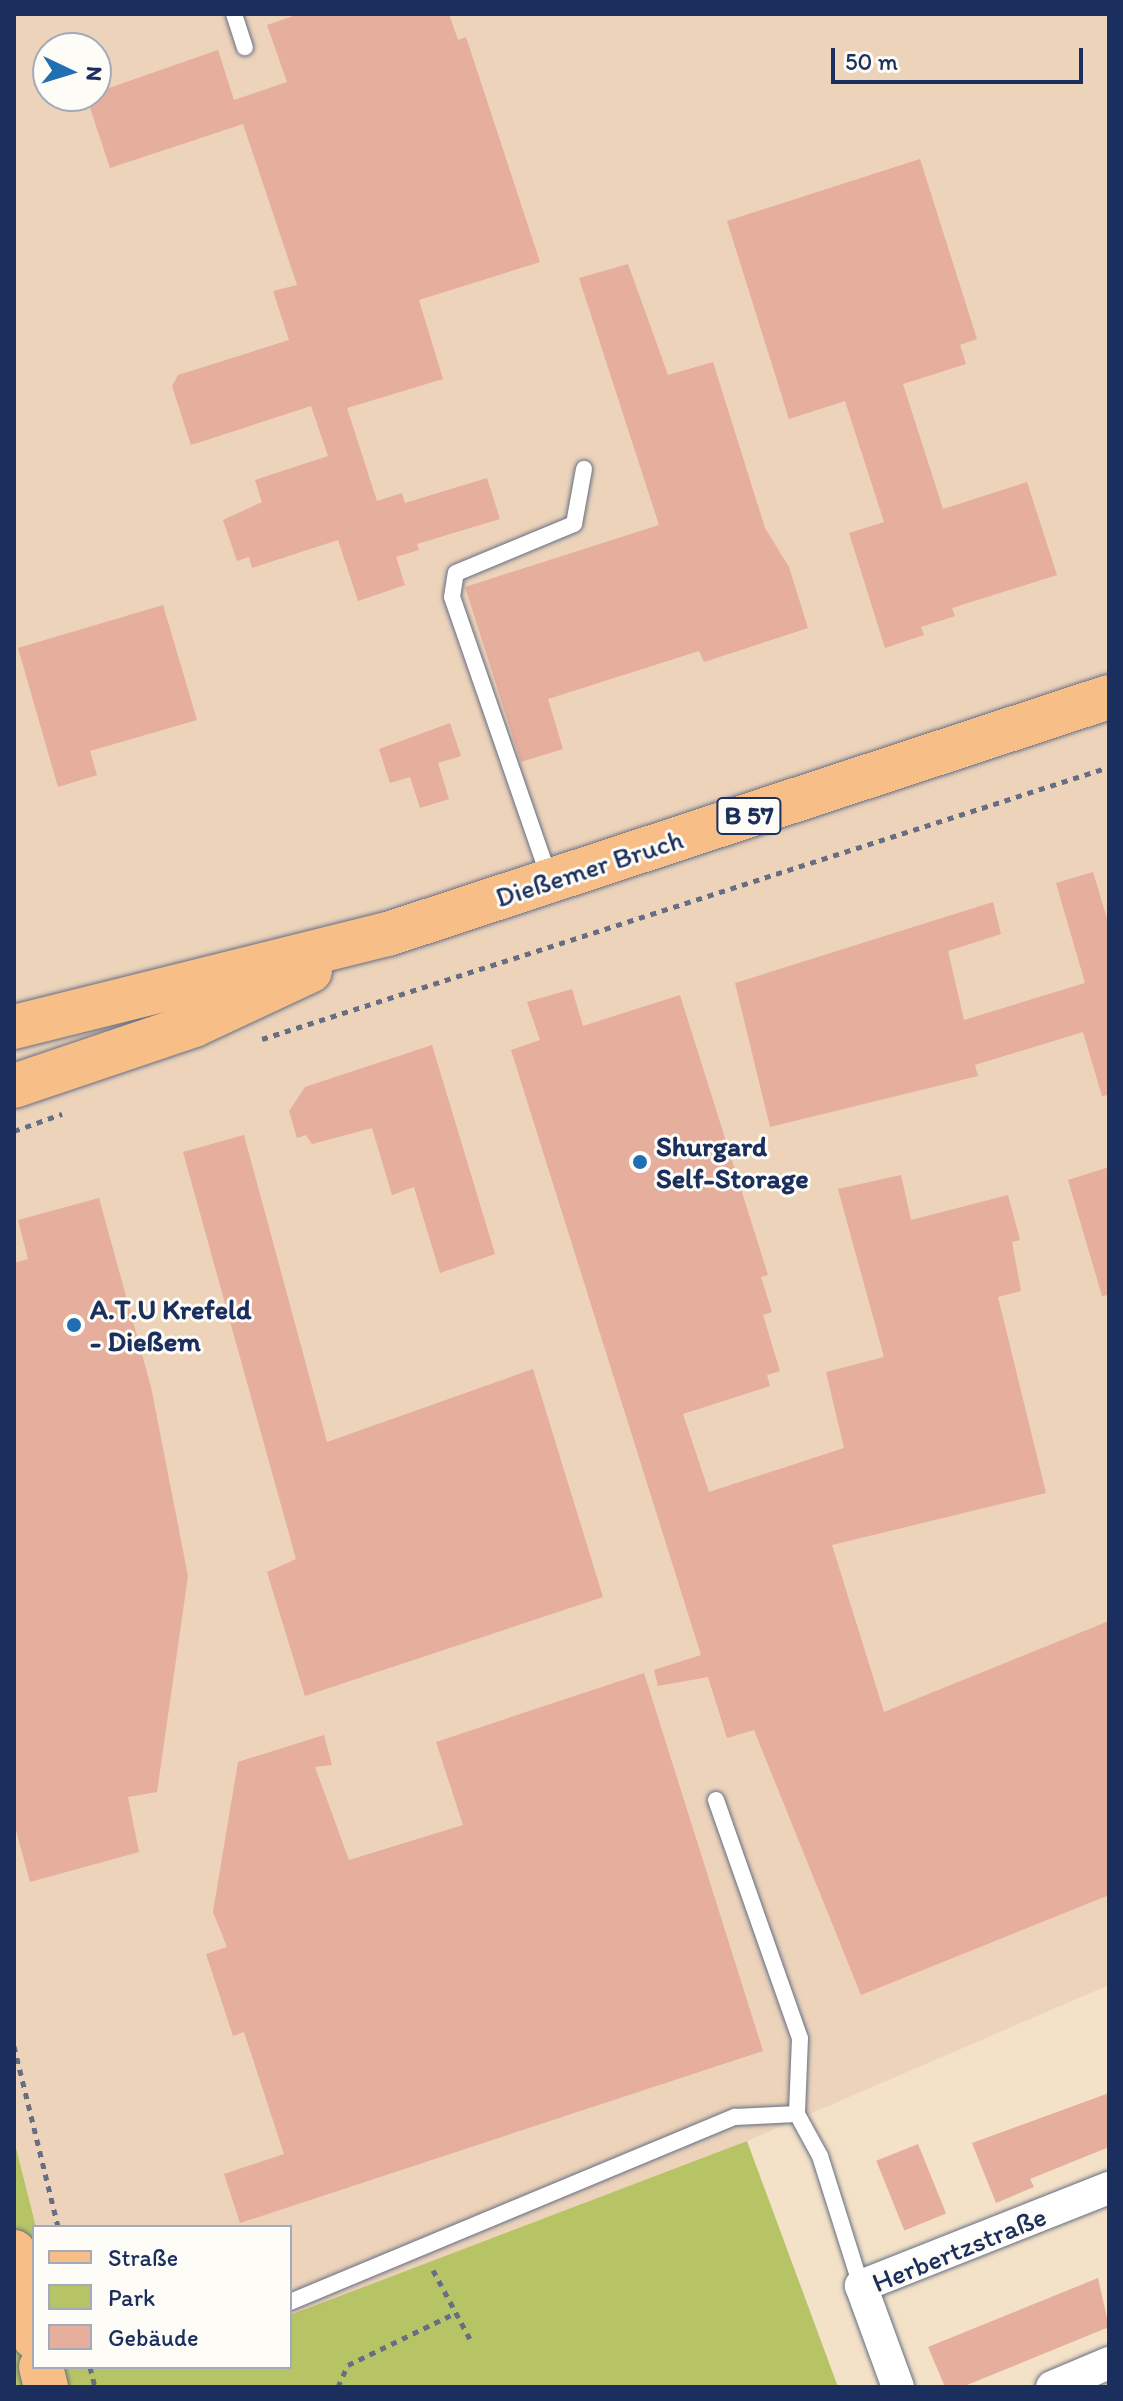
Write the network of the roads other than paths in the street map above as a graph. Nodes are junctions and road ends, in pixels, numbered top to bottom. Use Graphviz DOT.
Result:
graph roads {
  1 [pos="234,14"];
  2 [pos="245,47"];
  3 [pos="584,469"];
  4 [pos="1109,697"];
  5 [pos="550,881"];
  6 [pos="388,934"];
  7 [pos="14,1027"];
  8 [pos="14,1086"];
  9 [pos="716,1800"];
  10 [pos="797,2114"];
  11 [pos="1109,2188"];
  12 [pos="14,2252"];
  13 [pos="861,2286"];
  14 [pos="292,2301"];
  15 [pos="32,2328"];
  16 [pos="1109,2363"];
  17 [pos="898,2387"];
  18 [pos="1052,2387"];
  1 -- 2 [label="lane"];
  3 -- 5 [label="lane"];
  4 -- 5 [label="main road, Dießemer Bruch / B 57"];
  5 -- 6 [label="main road, Dießemer Bruch / B 57"];
  6 -- 7 [label="main road, Dießemer Bruch / B 57"];
  6 -- 8 [label="main road, Dießemer Bruch / B 57"];
  9 -- 10 [label="lane"];
  10 -- 13 [label="lane"];
  10 -- 14 [label="lane"];
  11 -- 13 [label="street, Herbertzstraße"];
  12 -- 15 [label="main road"];
  13 -- 17 [label="street, Herbertzstraße"];
  16 -- 18 [label="street"];
}
